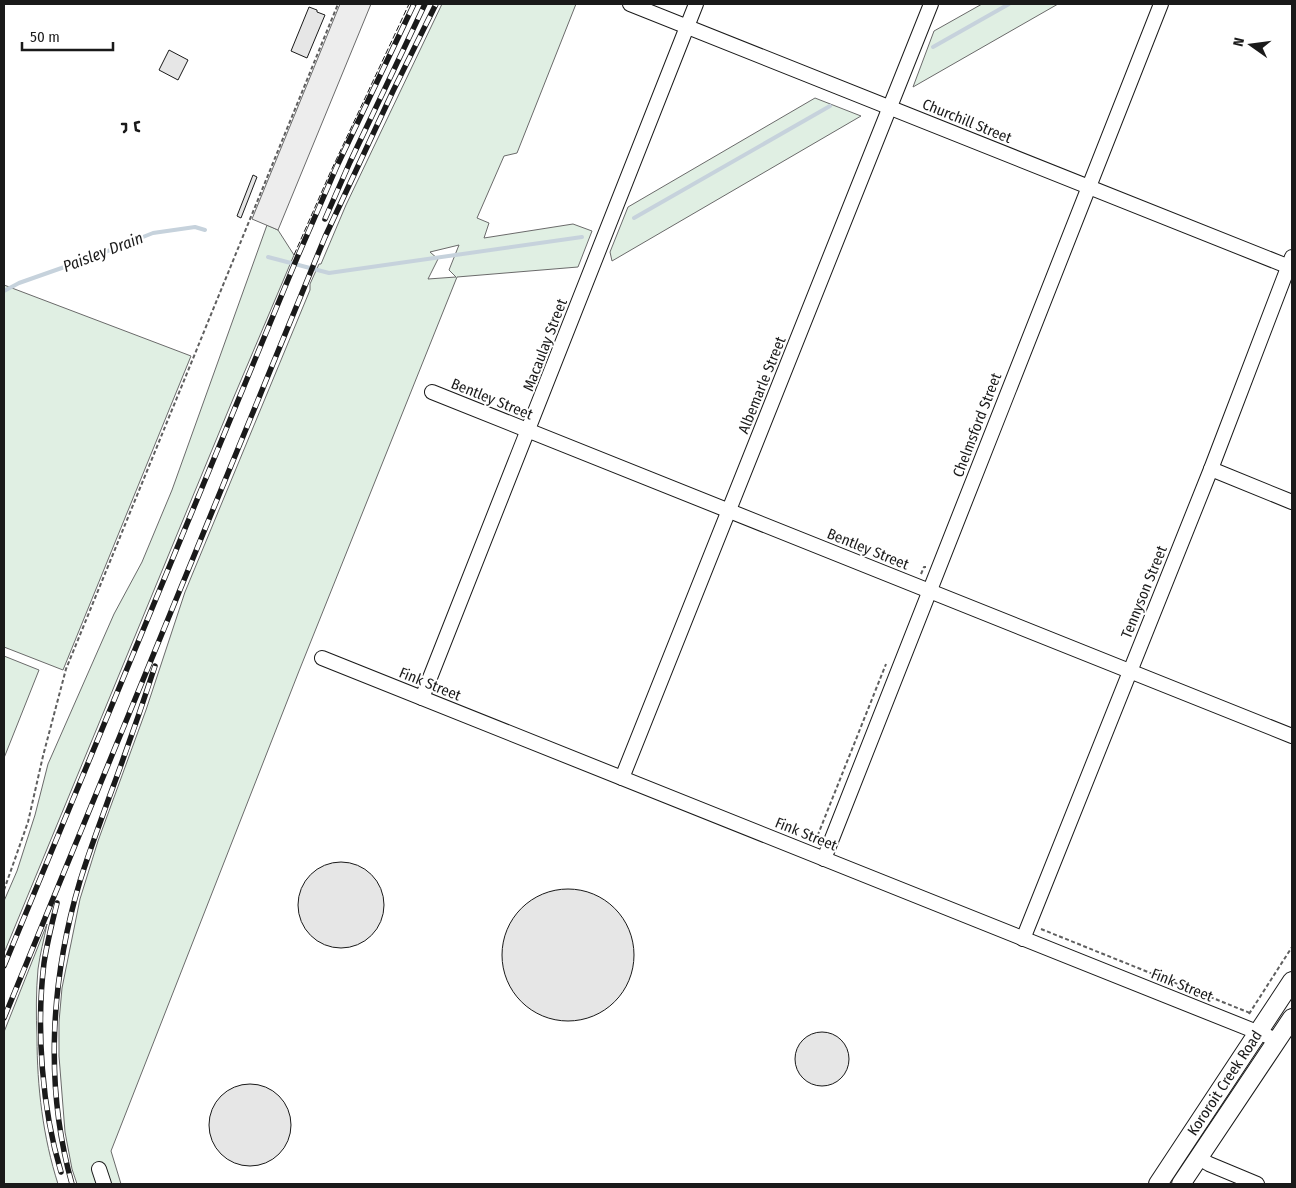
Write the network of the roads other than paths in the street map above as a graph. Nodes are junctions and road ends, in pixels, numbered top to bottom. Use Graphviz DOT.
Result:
graph roads {
  1 [pos="630,4"];
  2 [pos="696,4"];
  3 [pos="931,4"];
  4 [pos="1161,4"];
  5 [pos="687,27"];
  6 [pos="890,107"];
  7 [pos="1088,186"];
  8 [pos="1291,264"];
  9 [pos="432,392"];
  10 [pos="528,430"];
  11 [pos="1210,469"];
  12 [pos="1292,502"];
  13 [pos="729,510"];
  14 [pos="929,590"];
  15 [pos="322,658"];
  16 [pos="1130,671"];
  17 [pos="422,698"];
  18 [pos="1292,736"];
  19 [pos="622,778"];
  20 [pos="826,854"];
  21 [pos="1023,939"];
  22 [pos="1292,981"];
  23 [pos="1292,1018"];
  24 [pos="1258,1033"];
  25 [pos="1278,1040"];
  26 [pos="1199,1158"];
  27 [pos="99,1170"];
  28 [pos="104,1184"];
  29 [pos="1158,1184"];
  30 [pos="1181,1184"];
  31 [pos="1257,1184"];
  1 -- 5 [label="street, Churchill Street"];
  2 -- 5 [label="street, Macaulay Street"];
  3 -- 6 [label="street, Albemarle Street"];
  4 -- 7 [label="street, Chelmsford Street"];
  5 -- 6 [label="street, Churchill Street"];
  5 -- 10 [label="street, Macaulay Street"];
  6 -- 7 [label="street, Churchill Street"];
  6 -- 13 [label="street, Albemarle Street"];
  7 -- 8 [label="street, Churchill Street"];
  7 -- 14 [label="street, Chelmsford Street"];
  8 -- 11 [label="street, Tennyson Street"];
  9 -- 10 [label="street, Bentley Street"];
  10 -- 13 [label="street, Bentley Street"];
  10 -- 17 [label="street, Macaulay Street"];
  11 -- 12 [label="street"];
  11 -- 16 [label="street, Tennyson Street"];
  13 -- 14 [label="street, Bentley Street"];
  13 -- 19 [label="street, Albemarle Street"];
  14 -- 16 [label="street, Bentley Street"];
  14 -- 20 [label="street, Chelmsford Street"];
  15 -- 17 [label="street, Fink Street"];
  16 -- 18 [label="street, Bentley Street"];
  16 -- 21 [label="street, Tennyson Street"];
  17 -- 19 [label="street, Fink Street"];
  19 -- 20 [label="street, Fink Street"];
  20 -- 21 [label="street, Fink Street"];
  21 -- 24 [label="street, Fink Street"];
  22 -- 24 [label="main road, Kororoit Creek Road"];
  23 -- 25 [label="main road, Kororoit Creek Road"];
  24 -- 25 [label="street, Fink Street"];
  24 -- 29 [label="main road, Kororoit Creek Road"];
  25 -- 26 [label="main road, Kororoit Creek Road"];
  26 -- 30 [label="main road, Kororoit Creek Road"];
  26 -- 31 [label="street"];
  27 -- 28 [label="street"];
}
